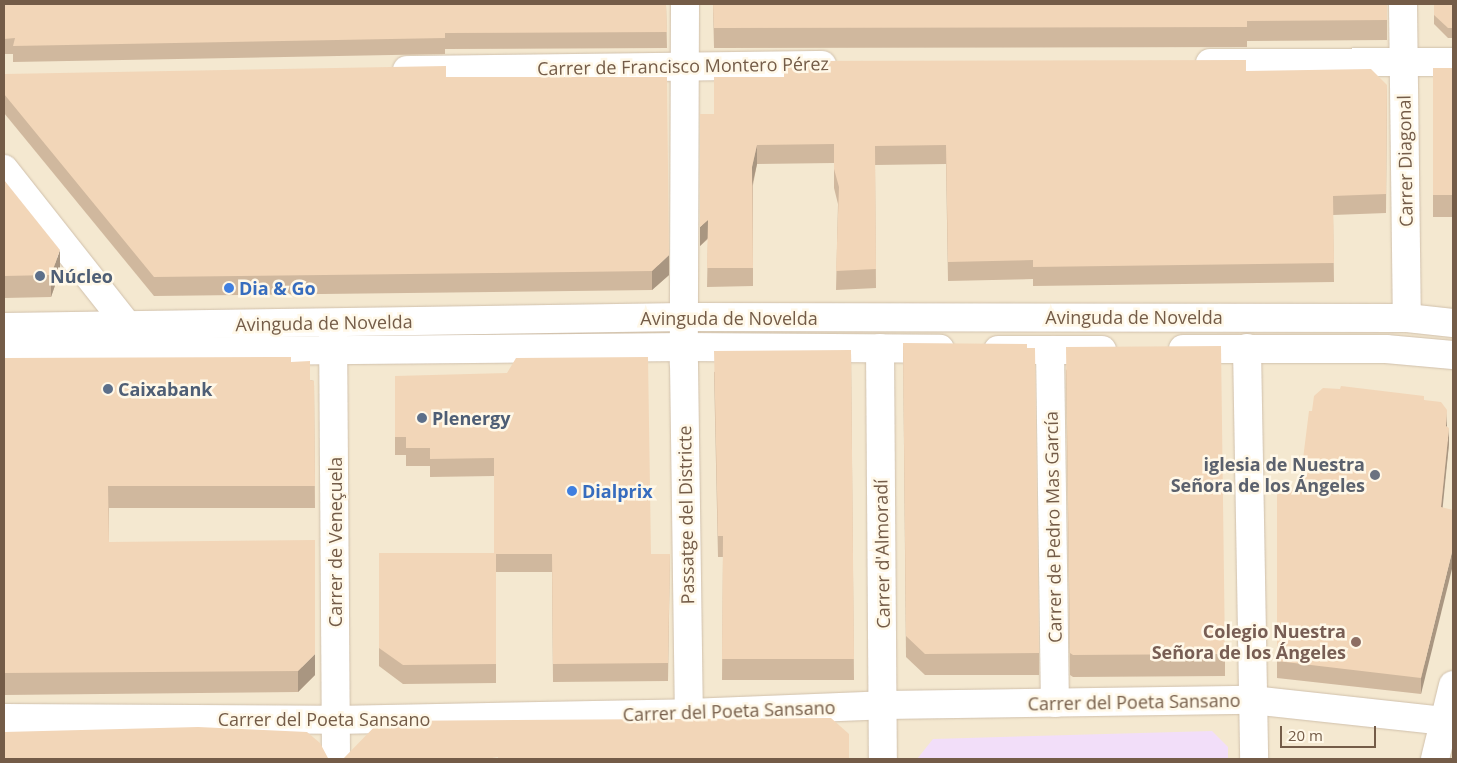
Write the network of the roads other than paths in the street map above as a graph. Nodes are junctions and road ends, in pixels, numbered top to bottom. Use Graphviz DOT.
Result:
graph roads {
  1 [pos="685,4"];
  2 [pos="1403,4"];
  3 [pos="1404,62"];
  4 [pos="1453,62"];
  5 [pos="1184,63"];
  6 [pos="845,64"];
  7 [pos="685,65"];
  8 [pos="379,71"];
  9 [pos="4,169"];
  10 [pos="684,317"];
  11 [pos="1407,318"];
  12 [pos="1453,323"];
  13 [pos="127,325"];
  14 [pos="4,327"];
  15 [pos="334,337"];
  16 [pos="685,347"];
  17 [pos="880,348"];
  18 [pos="1247,348"];
  19 [pos="1129,349"];
  20 [pos="1158,349"];
  21 [pos="1050,350"];
  22 [pos="4,353"];
  23 [pos="1453,355"];
  24 [pos="1453,685"];
  25 [pos="1252,700"];
  26 [pos="1055,703"];
  27 [pos="884,705"];
  28 [pos="689,713"];
  29 [pos="4,718"];
  30 [pos="334,720"];
  31 [pos="1449,720"];
  32 [pos="336,759"];
  33 [pos="883,759"];
  34 [pos="1254,759"];
  35 [pos="1435,759"];
  1 -- 7 [label="street, Passatge del Districte"];
  2 -- 3 [label="street, Carrer Diagonal"];
  3 -- 4 [label="street"];
  3 -- 5 [label="street"];
  3 -- 11 [label="street, Carrer Diagonal"];
  6 -- 7 [label="street, Carrer de Francisco Montero Pérez"];
  7 -- 8 [label="street, Carrer de Francisco Montero Pérez"];
  7 -- 10 [label="street, Passatge del Districte"];
  9 -- 13 [label="street"];
  10 -- 11 [label="street, Avinguda de Novelda"];
  10 -- 15 [label="street, Avinguda de Novelda"];
  10 -- 16 [label="street, Passatge del Districte"];
  11 -- 12 [label="street, Avinguda de Novelda"];
  13 -- 14 [label="street, Avinguda de Novelda"];
  13 -- 15 [label="street, Avinguda de Novelda"];
  15 -- 16 [label="street, Avinguda de Novelda"];
  15 -- 22 [label="street, Avinguda de Novelda"];
  15 -- 30 [label="street, Carrer de Veneçuela"];
  16 -- 17 [label="street, Avinguda de Novelda"];
  16 -- 28 [label="street, Passatge del Districte"];
  17 -- 21 [label="street, Avinguda de Novelda"];
  17 -- 27 [label="street, Carrer d'Almoradí"];
  18 -- 20 [label="street, Avinguda de Novelda"];
  18 -- 23 [label="street, Avinguda de Novelda"];
  18 -- 25 [label="street"];
  19 -- 21 [label="street, Avinguda de Novelda"];
  21 -- 26 [label="street, Carrer de Pedro Mas García"];
  24 -- 31 [label="street"];
  25 -- 26 [label="street, Carrer del Poeta Sansano"];
  25 -- 31 [label="street, Carrer del Poeta Sansano"];
  25 -- 34 [label="street"];
  26 -- 27 [label="street, Carrer del Poeta Sansano"];
  27 -- 28 [label="street, Carrer del Poeta Sansano"];
  27 -- 33 [label="street, Carrer d'Almoradí"];
  28 -- 30 [label="street, Carrer del Poeta Sansano"];
  29 -- 30 [label="street, Carrer del Poeta Sansano"];
  30 -- 32 [label="street, Carrer de Veneçuela"];
  31 -- 35 [label="street"];
}
